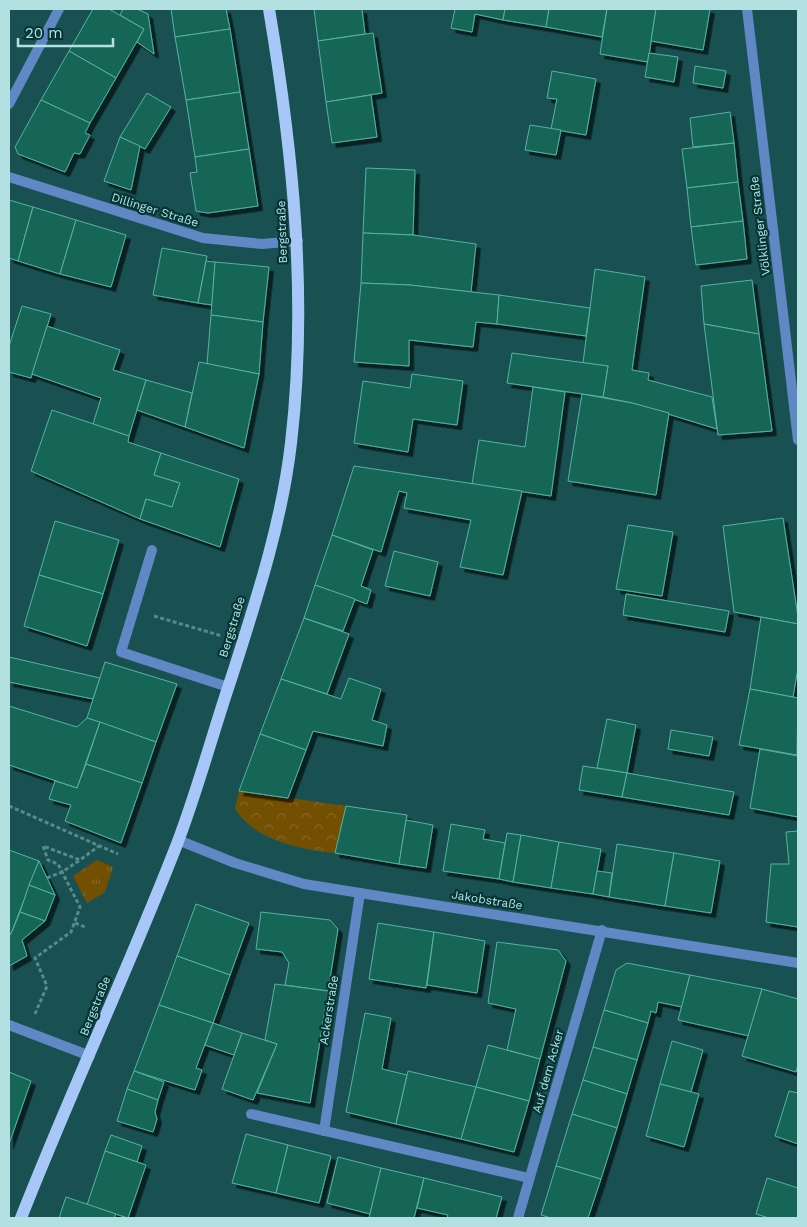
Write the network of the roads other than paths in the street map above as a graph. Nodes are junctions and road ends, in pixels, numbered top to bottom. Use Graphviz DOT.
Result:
graph roads {
  1 [pos="59,9"];
  2 [pos="269,9"];
  3 [pos="747,9"];
  4 [pos="9,104"];
  5 [pos="9,177"];
  6 [pos="298,241"];
  7 [pos="798,440"];
  8 [pos="152,550"];
  9 [pos="228,686"];
  10 [pos="178,840"];
  11 [pos="360,893"];
  12 [pos="602,930"];
  13 [pos="798,963"];
  14 [pos="9,1025"];
  15 [pos="90,1056"];
  16 [pos="251,1114"];
  17 [pos="324,1131"];
  18 [pos="529,1178"];
  19 [pos="21,1218"];
  20 [pos="518,1218"];
  1 -- 4 [label="street"];
  2 -- 6 [label="main road, Bergstraße"];
  3 -- 7 [label="street, Völklinger Straße"];
  5 -- 6 [label="street, Dillinger Straße"];
  6 -- 9 [label="main road, Bergstraße"];
  8 -- 9 [label="street"];
  9 -- 10 [label="main road, Bergstraße"];
  10 -- 11 [label="street, Jakobstraße"];
  10 -- 15 [label="main road, Bergstraße"];
  11 -- 12 [label="street, Jakobstraße"];
  11 -- 17 [label="street, Ackerstraße"];
  12 -- 13 [label="street, Jakobstraße"];
  12 -- 18 [label="street, Auf dem Acker"];
  14 -- 15 [label="street"];
  15 -- 19 [label="main road, Bergstraße"];
  16 -- 17 [label="street"];
  17 -- 18 [label="street"];
  18 -- 20 [label="street, Auf dem Acker"];
}
